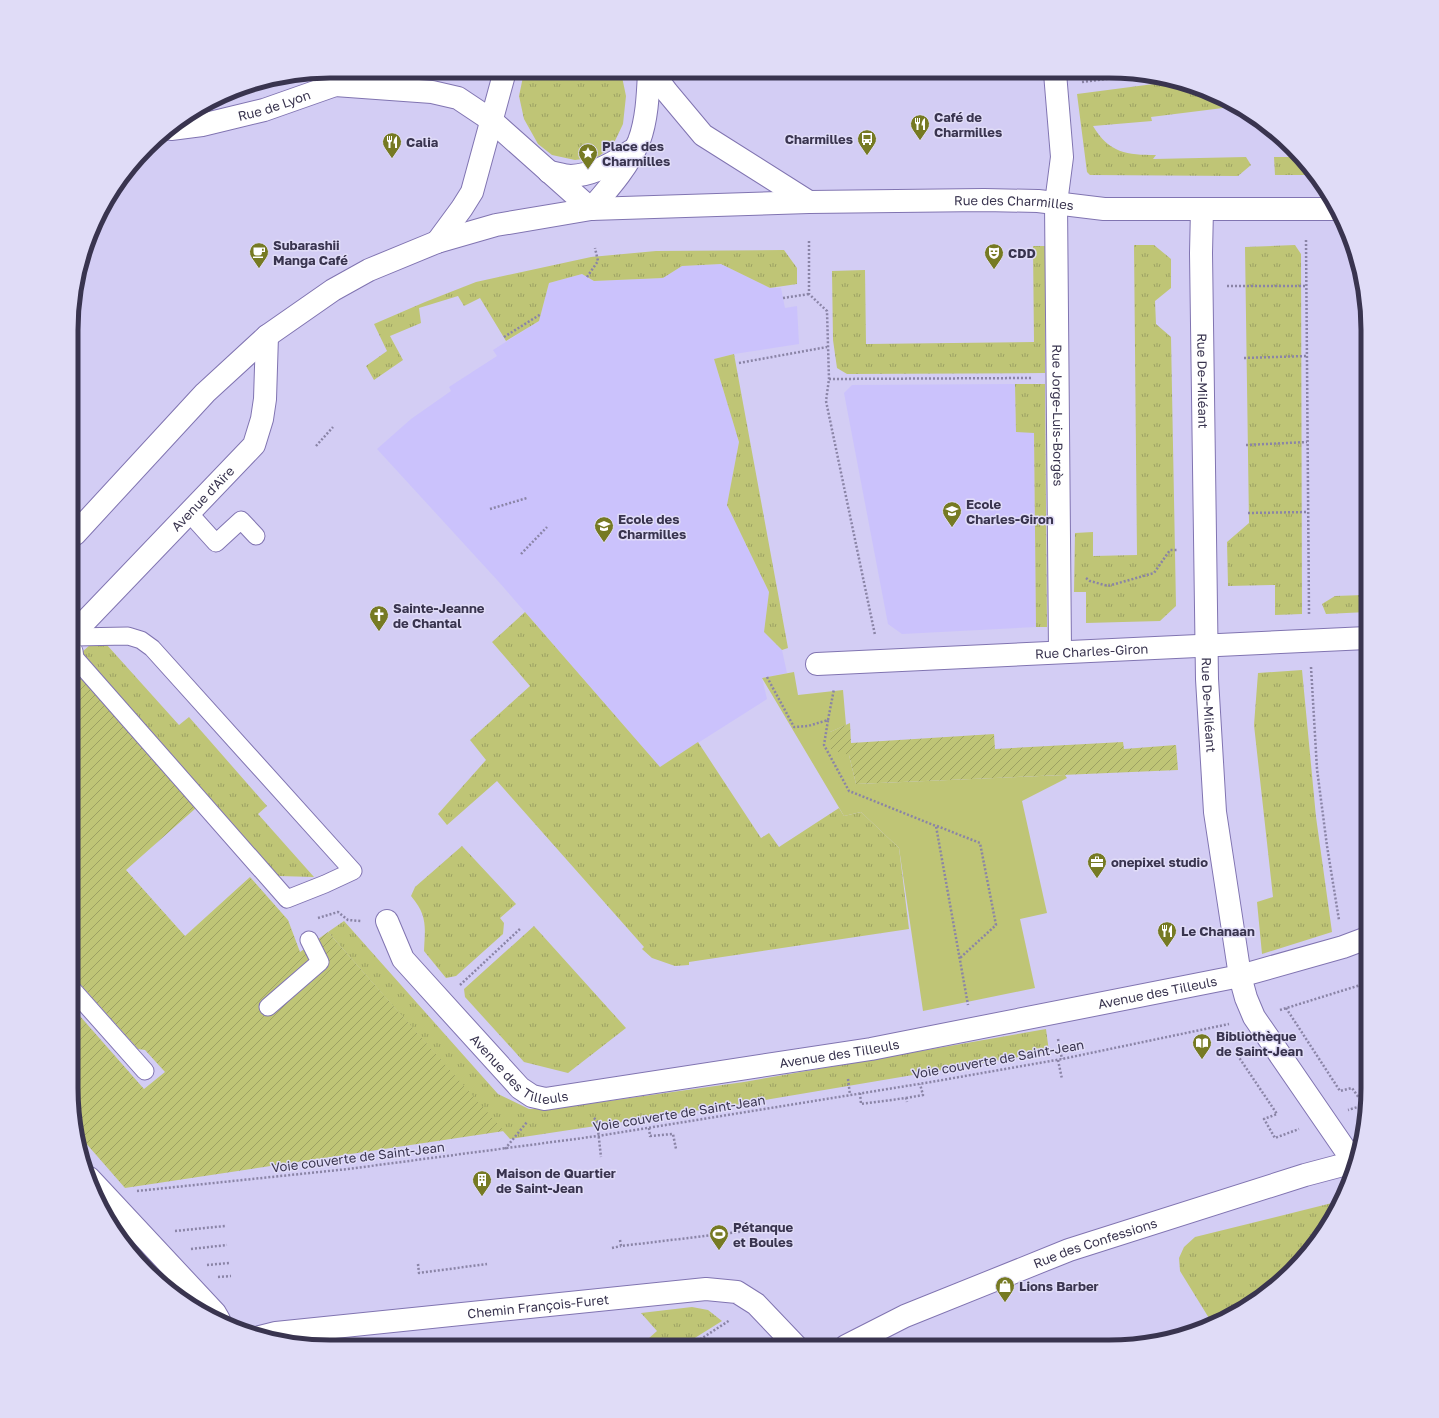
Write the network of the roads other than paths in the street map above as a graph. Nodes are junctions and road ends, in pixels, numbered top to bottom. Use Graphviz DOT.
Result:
graph roads {
  1 [pos="355,78"];
  2 [pos="503,78"];
  3 [pos="650,78"];
  4 [pos="656,78"];
  5 [pos="1055,78"];
  6 [pos="335,85"];
  7 [pos="491,120"];
  8 [pos="180,128"];
  9 [pos="635,148"];
  10 [pos="549,172"];
  11 [pos="809,202"];
  12 [pos="1056,203"];
  13 [pos="591,209"];
  14 [pos="1202,209"];
  15 [pos="1330,209"];
  16 [pos="437,242"];
  17 [pos="267,336"];
  18 [pos="189,513"];
  19 [pos="78,531"];
  20 [pos="256,536"];
  21 [pos="78,629"];
  22 [pos="78,636"];
  23 [pos="1361,638"];
  24 [pos="1206,646"];
  25 [pos="1060,651"];
  26 [pos="78,661"];
  27 [pos="817,664"];
  28 [pos="387,921"];
  29 [pos="309,940"];
  30 [pos="1361,940"];
  31 [pos="1240,976"];
  32 [pos="78,996"];
  33 [pos="268,1007"];
  34 [pos="145,1071"];
  35 [pos="1351,1157"];
  36 [pos="1349,1164"];
  37 [pos="99,1189"];
  38 [pos="211,1310"];
  39 [pos="274,1333"];
  40 [pos="790,1340"];
  41 [pos="858,1340"];
  1 -- 6 [label="street, Rue de Lyon"];
  2 -- 7 [label="street"];
  3 -- 9 [label="street"];
  4 -- 11 [label="street"];
  5 -- 12 [label="street, Rue Jorge-Luis-Borgès"];
  6 -- 7 [label="street"];
  6 -- 8 [label="street, Rue de Lyon"];
  7 -- 10 [label="street"];
  7 -- 16 [label="street"];
  9 -- 10 [label="street"];
  9 -- 13 [label="street"];
  10 -- 13 [label="street"];
  11 -- 12 [label="street, Rue des Charmilles"];
  11 -- 13 [label="street, Rue des Charmilles"];
  12 -- 14 [label="street, Rue des Charmilles"];
  12 -- 25 [label="street, Rue Jorge-Luis-Borgès"];
  13 -- 16 [label="street"];
  14 -- 15 [label="street, Rue des Charmilles"];
  14 -- 24 [label="street, Rue De-Miléant"];
  16 -- 17 [label="street"];
  17 -- 18 [label="street, Avenue d'Aïre"];
  17 -- 19 [label="street"];
  18 -- 20 [label="lane"];
  18 -- 21 [label="street, Avenue d'Aïre"];
  22 -- 26 [label="lane"];
  23 -- 24 [label="street, Rue Charles-Giron"];
  24 -- 25 [label="street, Rue Charles-Giron"];
  24 -- 31 [label="street, Rue De-Miléant"];
  25 -- 27 [label="street, Rue Charles-Giron"];
  28 -- 31 [label="street, Avenue des Tilleuls"];
  29 -- 33 [label="lane"];
  30 -- 31 [label="street, Avenue des Tilleuls"];
  31 -- 35 [label="street, Rue De-Miléant"];
  32 -- 34 [label="lane"];
  36 -- 41 [label="street, Rue des Confessions"];
  37 -- 38 [label="street"];
  39 -- 40 [label="street, Chemin François-Furet"];
}
